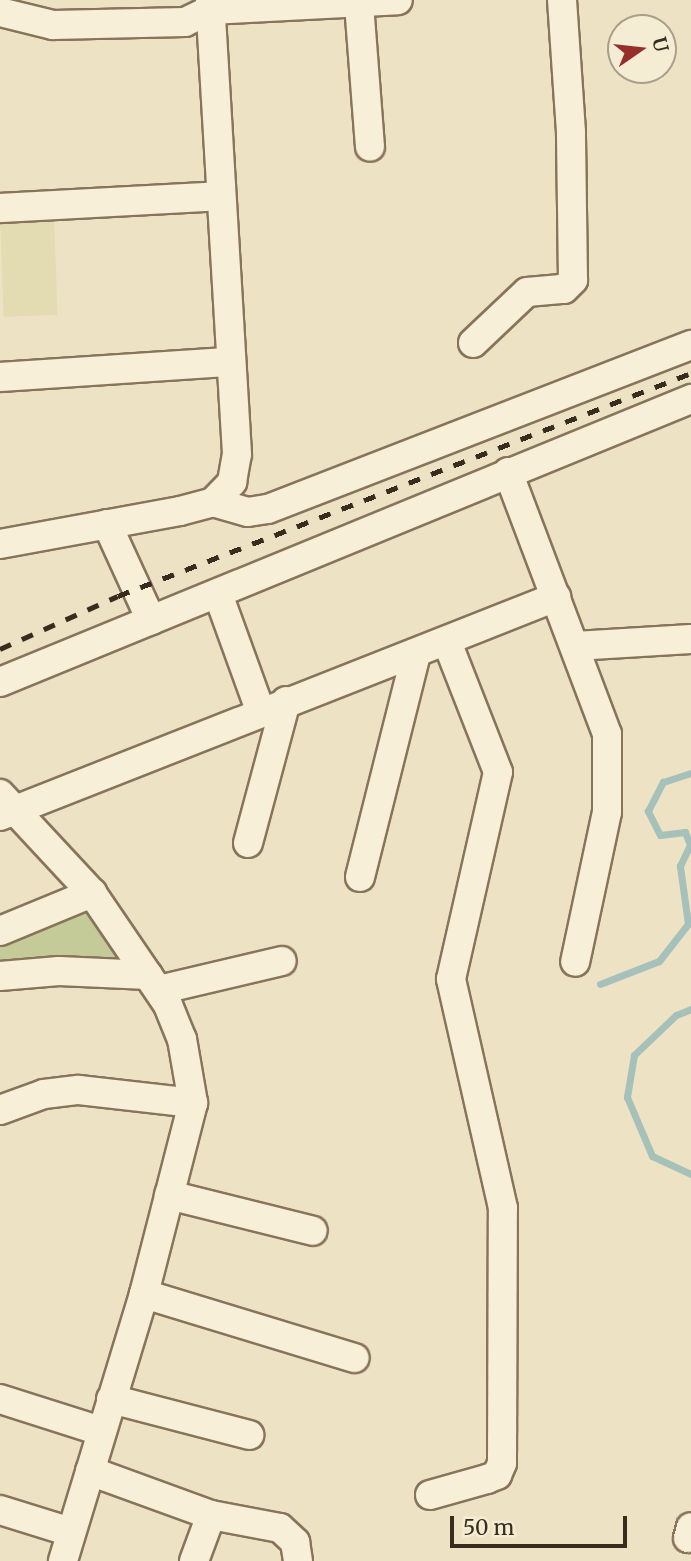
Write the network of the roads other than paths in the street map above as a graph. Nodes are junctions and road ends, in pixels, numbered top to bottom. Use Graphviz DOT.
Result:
graph roads {
  1 [pos="398,0"];
  2 [pos="562,0"];
  3 [pos="359,4"];
  4 [pos="210,5"];
  5 [pos="0,12"];
  6 [pos="370,146"];
  7 [pos="219,196"];
  8 [pos="0,208"];
  9 [pos="473,343"];
  10 [pos="691,345"];
  11 [pos="228,362"];
  12 [pos="0,377"];
  13 [pos="691,399"];
  14 [pos="508,472"];
  15 [pos="213,502"];
  16 [pos="107,524"];
  17 [pos="0,544"];
  18 [pos="218,594"];
  19 [pos="556,597"];
  20 [pos="151,620"];
  21 [pos="691,639"];
  22 [pos="447,642"];
  23 [pos="575,646"];
  24 [pos="416,654"];
  25 [pos="0,682"];
  26 [pos="273,705"];
  27 [pos="4,807"];
  28 [pos="248,842"];
  29 [pos="360,877"];
  30 [pos="92,893"];
  31 [pos="0,931"];
  32 [pos="282,961"];
  33 [pos="575,962"];
  34 [pos="0,976"];
  35 [pos="153,983"];
  36 [pos="192,1103"];
  37 [pos="0,1110"];
  38 [pos="169,1195"];
  39 [pos="313,1231"];
  40 [pos="144,1294"];
  41 [pos="354,1358"];
  42 [pos="0,1399"];
  43 [pos="111,1399"];
  44 [pos="101,1431"];
  45 [pos="249,1435"];
  46 [pos="90,1471"];
  47 [pos="430,1495"];
  48 [pos="0,1510"];
  49 [pos="211,1516"];
  50 [pos="71,1532"];
  51 [pos="63,1561"];
  52 [pos="194,1561"];
  53 [pos="298,1561"];
  1 -- 3 [label="street"];
  2 -- 9 [label="street"];
  3 -- 4 [label="street"];
  3 -- 6 [label="street"];
  4 -- 5 [label="street"];
  4 -- 7 [label="street"];
  7 -- 8 [label="street"];
  7 -- 11 [label="street"];
  10 -- 15 [label="street"];
  11 -- 12 [label="street"];
  11 -- 15 [label="street"];
  13 -- 14 [label="street"];
  14 -- 18 [label="street"];
  14 -- 19 [label="street"];
  15 -- 16 [label="street"];
  16 -- 17 [label="street"];
  16 -- 20 [label="street"];
  18 -- 20 [label="street"];
  18 -- 26 [label="street"];
  19 -- 22 [label="street"];
  19 -- 23 [label="street"];
  20 -- 25 [label="street"];
  21 -- 23 [label="street"];
  22 -- 24 [label="street"];
  22 -- 47 [label="street"];
  23 -- 33 [label="street"];
  24 -- 26 [label="street"];
  24 -- 29 [label="street"];
  26 -- 27 [label="street"];
  26 -- 28 [label="street"];
  27 -- 30 [label="street"];
  30 -- 31 [label="street"];
  30 -- 35 [label="street"];
  32 -- 35 [label="street"];
  34 -- 35 [label="street"];
  35 -- 36 [label="street"];
  36 -- 37 [label="street"];
  36 -- 38 [label="street"];
  38 -- 39 [label="street"];
  38 -- 40 [label="street"];
  40 -- 41 [label="street"];
  40 -- 43 [label="street"];
  42 -- 44 [label="street"];
  43 -- 44 [label="street"];
  43 -- 45 [label="street"];
  44 -- 46 [label="street"];
  46 -- 49 [label="street"];
  46 -- 50 [label="street"];
  48 -- 50 [label="street"];
  49 -- 52 [label="street"];
  49 -- 53 [label="street"];
  50 -- 51 [label="street"];
}
